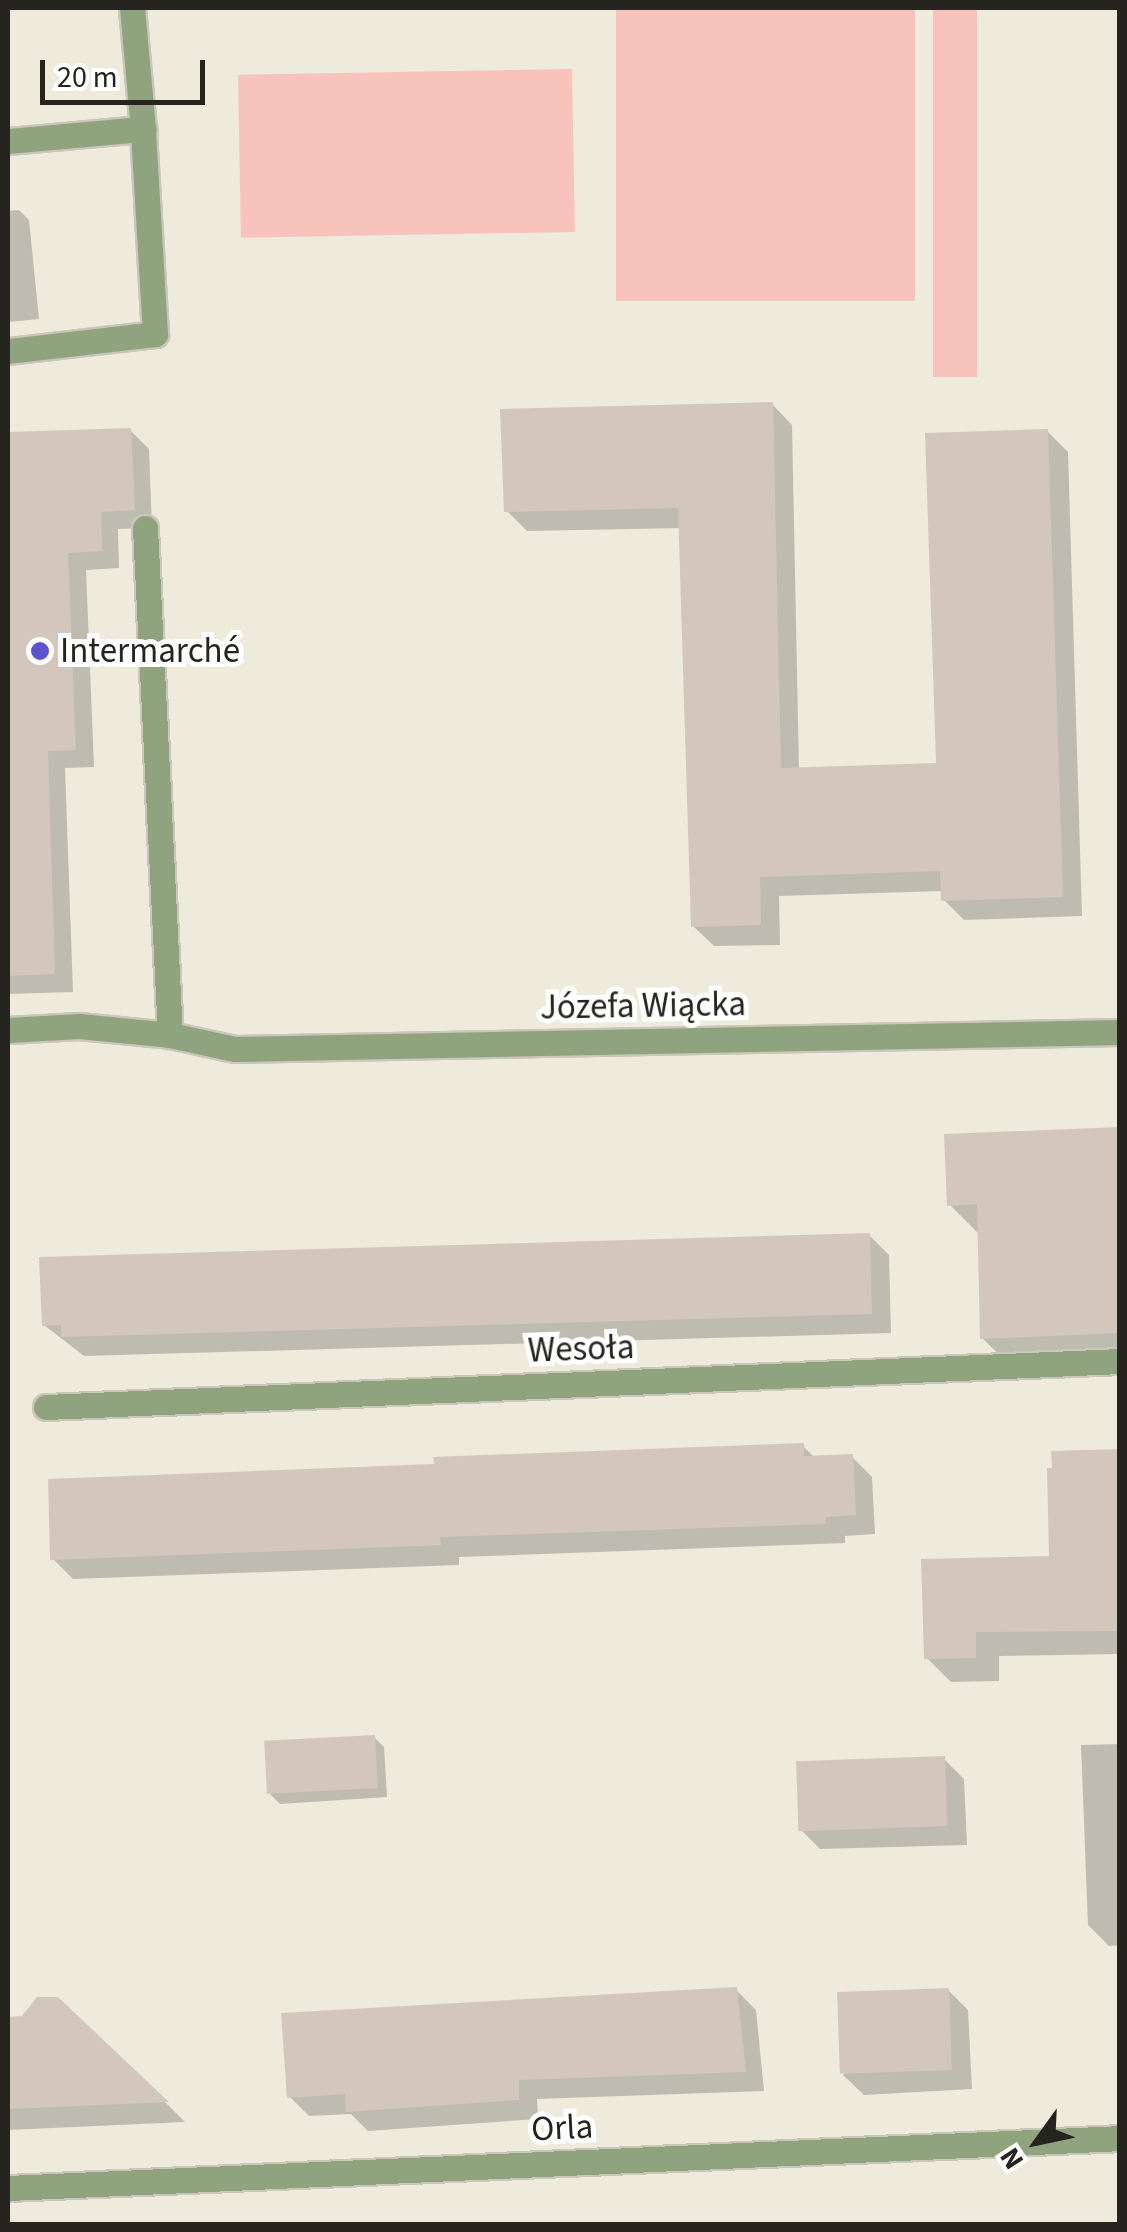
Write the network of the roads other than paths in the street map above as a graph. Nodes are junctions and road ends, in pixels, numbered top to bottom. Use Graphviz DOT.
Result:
graph roads {
  1 [pos="132,8"];
  2 [pos="143,129"];
  3 [pos="8,141"];
  4 [pos="8,351"];
  5 [pos="145,528"];
  6 [pos="8,1030"];
  7 [pos="1120,1032"];
  8 [pos="170,1035"];
  9 [pos="1120,1362"];
  10 [pos="46,1406"];
  11 [pos="1120,2138"];
  12 [pos="8,2188"];
  1 -- 2 [label="street"];
  2 -- 3 [label="street"];
  2 -- 4 [label="street"];
  5 -- 8 [label="street"];
  6 -- 8 [label="street, Józefa Wiącka"];
  7 -- 8 [label="street, Józefa Wiącka"];
  9 -- 10 [label="street, Wesoła"];
  11 -- 12 [label="street, Orla"];
}
